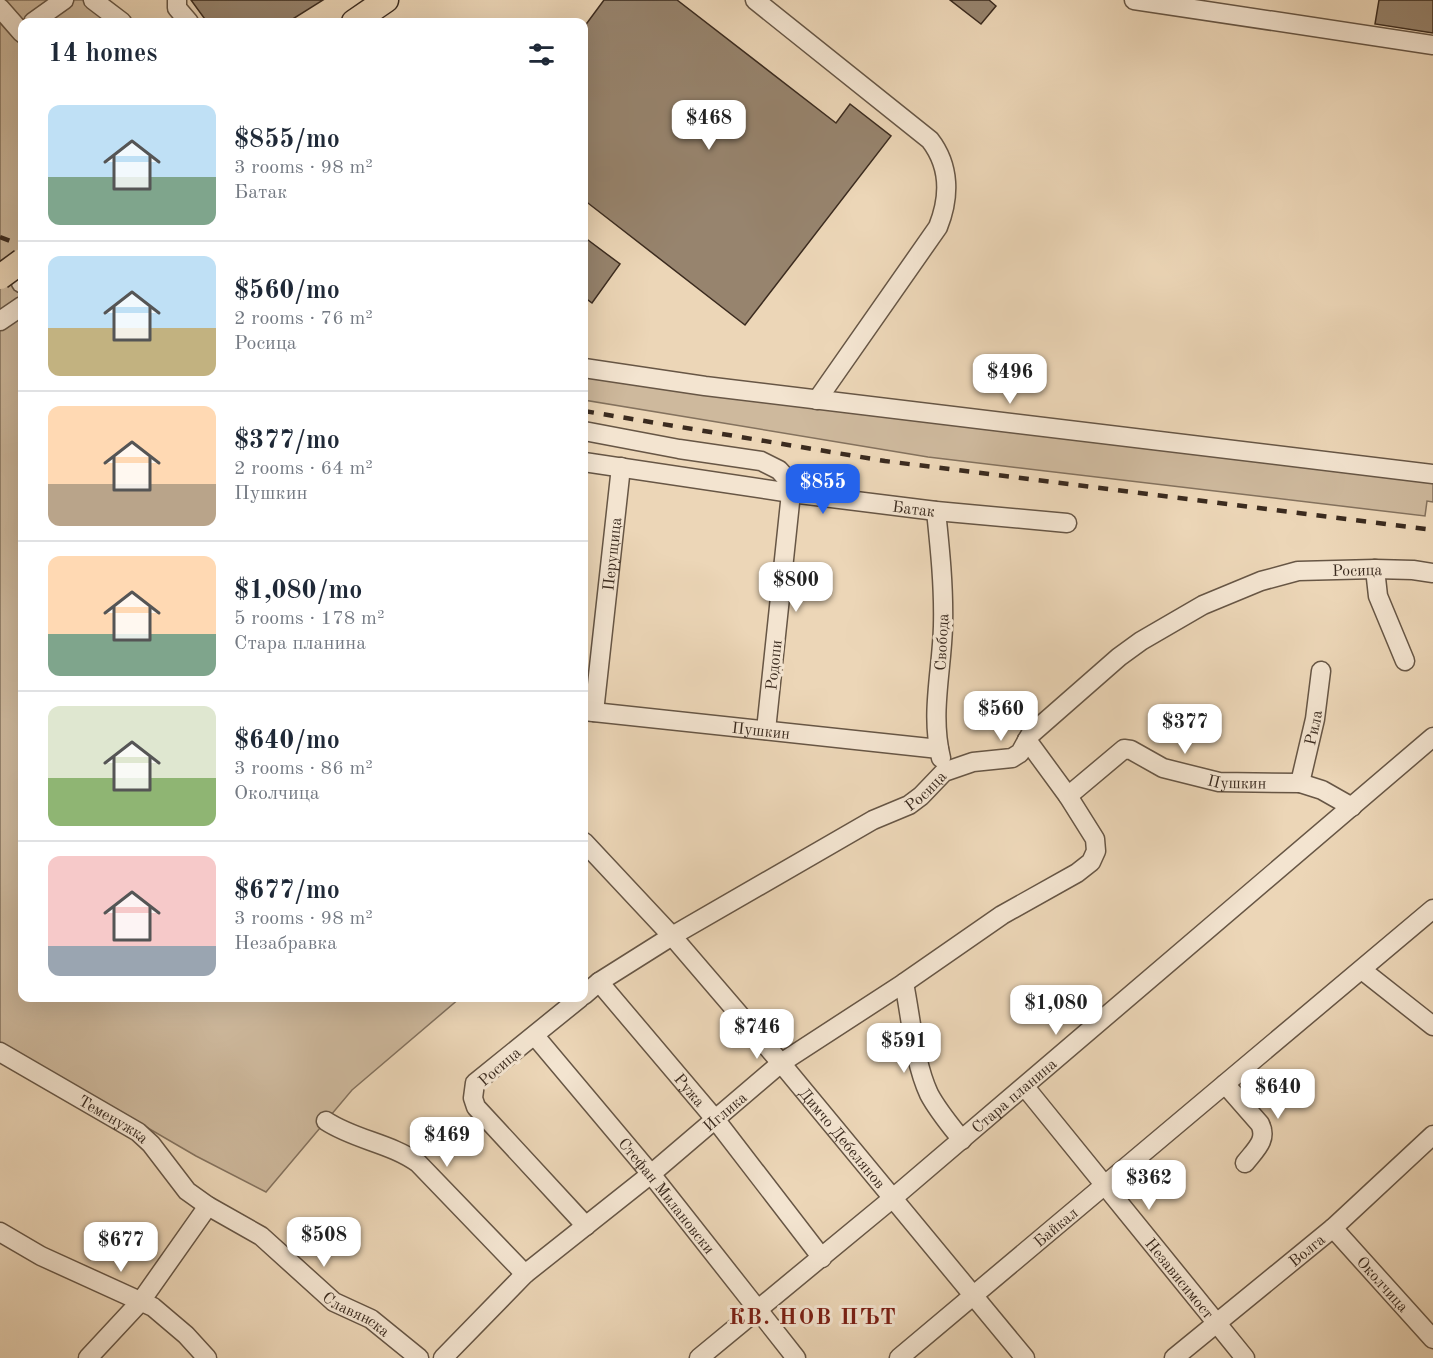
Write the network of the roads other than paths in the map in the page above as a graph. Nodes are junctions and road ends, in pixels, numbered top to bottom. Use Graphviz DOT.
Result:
graph roads {
  1 [pos="64,0"];
  2 [pos="93,0"];
  3 [pos="177,0"];
  4 [pos="386,0"];
  5 [pos="755,0"];
  6 [pos="1134,0"];
  7 [pos="0,8"];
  8 [pos="40,18"];
  9 [pos="113,18"];
  10 [pos="186,18"];
  11 [pos="360,18"];
  12 [pos="18,23"];
  13 [pos="1433,45"];
  14 [pos="18,309"];
  15 [pos="0,321"];
  16 [pos="588,369"];
  17 [pos="817,400"];
  18 [pos="588,432"];
  19 [pos="588,463"];
  20 [pos="621,467"];
  21 [pos="1433,474"];
  22 [pos="791,493"];
  23 [pos="936,511"];
  24 [pos="1067,522"];
  25 [pos="1375,569"];
  26 [pos="1433,573"];
  27 [pos="1405,661"];
  28 [pos="1321,671"];
  29 [pos="589,711"];
  30 [pos="766,730"];
  31 [pos="1433,737"];
  32 [pos="1027,740"];
  33 [pos="939,748"];
  34 [pos="944,772"];
  35 [pos="1300,783"];
  36 [pos="1068,796"];
  37 [pos="1352,807"];
  38 [pos="588,846"];
  39 [pos="1433,909"];
  40 [pos="672,936"];
  41 [pos="1362,970"];
  42 [pos="599,982"];
  43 [pos="904,983"];
  44 [pos="588,991"];
  45 [pos="575,1002"];
  46 [pos="1433,1026"];
  47 [pos="535,1036"];
  48 [pos="0,1052"];
  49 [pos="781,1063"];
  50 [pos="1225,1084"];
  51 [pos="1025,1087"];
  52 [pos="715,1119"];
  53 [pos="326,1121"];
  54 [pos="1433,1135"];
  55 [pos="962,1140"];
  56 [pos="1245,1162"];
  57 [pos="651,1174"];
  58 [pos="1106,1185"];
  59 [pos="893,1198"];
  60 [pos="208,1206"];
  61 [pos="586,1226"];
  62 [pos="1333,1228"];
  63 [pos="0,1232"];
  64 [pos="822,1258"];
  65 [pos="525,1274"];
  66 [pos="974,1295"];
  67 [pos="141,1301"];
  68 [pos="757,1311"];
  69 [pos="1215,1324"];
  70 [pos="1433,1339"];
  71 [pos="904,1356"];
  72 [pos="88,1358"];
  73 [pos="207,1358"];
  74 [pos="419,1358"];
  75 [pos="443,1358"];
  76 [pos="699,1358"];
  77 [pos="796,1358"];
  78 [pos="1025,1358"];
  79 [pos="1174,1358"];
  80 [pos="1245,1358"];
  1 -- 8 [label="street"];
  2 -- 9 [label="street"];
  3 -- 10 [label="street"];
  4 -- 11 [label="main road"];
  5 -- 17 [label="street"];
  6 -- 13 [label="street"];
  7 -- 12 [label="street"];
  14 -- 15 [label="street"];
  16 -- 17 [label="street"];
  17 -- 21 [label="street"];
  18 -- 22 [label="street"];
  19 -- 20 [label="street, Батак"];
  20 -- 22 [label="street, Батак"];
  20 -- 29 [label="street, Перущица"];
  22 -- 23 [label="street, Батак"];
  22 -- 30 [label="street, Родопи"];
  23 -- 24 [label="street, Батак"];
  23 -- 33 [label="street, Свобода"];
  25 -- 26 [label="street, Росица"];
  25 -- 27 [label="street"];
  25 -- 32 [label="street, Росица"];
  28 -- 35 [label="street, Рила"];
  29 -- 30 [label="street, Пушкин"];
  30 -- 33 [label="street, Пушкин"];
  31 -- 37 [label="street, Стара планина"];
  32 -- 34 [label="street, Росица"];
  32 -- 36 [label="street"];
  33 -- 34 [label="street, Свобода"];
  34 -- 40 [label="street, Росица"];
  35 -- 36 [label="street, Пушкин"];
  35 -- 37 [label="street, Пушкин"];
  36 -- 43 [label="street, Иглика"];
  37 -- 51 [label="street, Стара планина"];
  38 -- 40 [label="street, Димчо Дебелянов"];
  39 -- 41 [label="street, Байкал"];
  40 -- 42 [label="street, Росица"];
  40 -- 49 [label="street, Димчо Дебелянов"];
  41 -- 46 [label="street"];
  41 -- 50 [label="street, Байкал"];
  42 -- 44 [label="street, Росица"];
  42 -- 52 [label="street, Ружа"];
  43 -- 49 [label="street, Иглика"];
  43 -- 55 [label="street"];
  45 -- 47 [label="street, Росица"];
  47 -- 57 [label="street, Стефан Милановски"];
  47 -- 61 [label="street, Росица"];
  48 -- 60 [label="street, Теменужка"];
  49 -- 52 [label="street, Иглика"];
  49 -- 59 [label="street, Димчо Дебелянов"];
  50 -- 56 [label="street"];
  50 -- 58 [label="street, Байкал"];
  51 -- 55 [label="street, Стара планина"];
  51 -- 58 [label="street, Независимост"];
  52 -- 57 [label="street, Иглика"];
  52 -- 64 [label="street, Ружа"];
  53 -- 65 [label="street"];
  54 -- 62 [label="street, Волга"];
  55 -- 59 [label="street, Стара планина"];
  57 -- 61 [label="street, Иглика"];
  57 -- 68 [label="street, Стефан Милановски"];
  58 -- 66 [label="street, Байкал"];
  58 -- 69 [label="street, Независимост"];
  59 -- 64 [label="street, Стара планина"];
  59 -- 66 [label="street, Димчо Дебелянов"];
  60 -- 67 [label="street"];
  60 -- 74 [label="street, Славянска"];
  61 -- 65 [label="street, Иглика"];
  62 -- 69 [label="street, Волга"];
  62 -- 70 [label="street, Околчица"];
  63 -- 67 [label="street"];
  64 -- 68 [label="street, Стара планина"];
  65 -- 75 [label="street, Иглика"];
  66 -- 71 [label="street, Байкал"];
  66 -- 78 [label="street, Димчо Дебелянов"];
  67 -- 72 [label="street"];
  67 -- 73 [label="street"];
  68 -- 76 [label="street, Стара планина"];
  68 -- 77 [label="street, Стефан Милановски"];
  69 -- 79 [label="street, Волга"];
  69 -- 80 [label="street, Независимост"];
}
